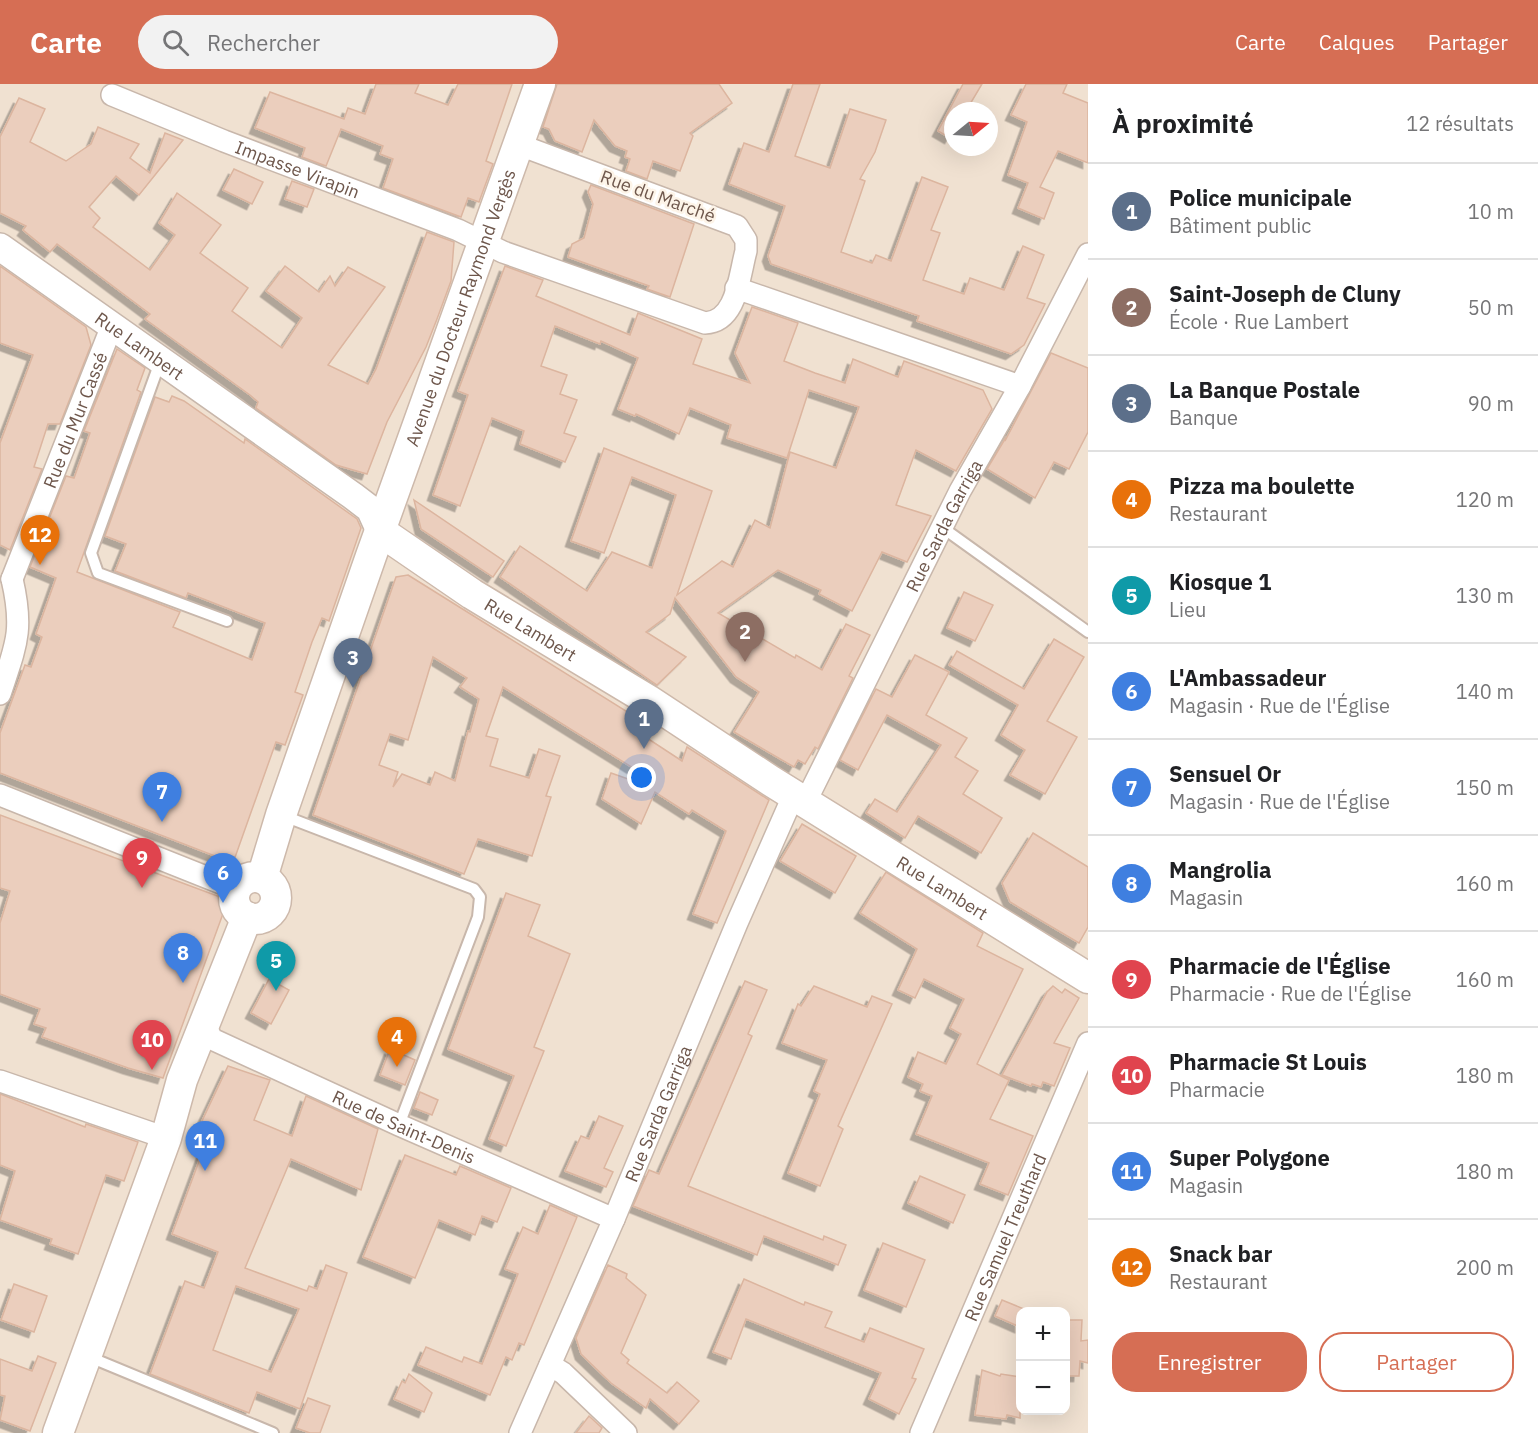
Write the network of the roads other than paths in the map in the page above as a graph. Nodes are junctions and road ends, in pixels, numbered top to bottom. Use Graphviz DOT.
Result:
graph roads {
  1 [pos="540,84"];
  2 [pos="112,95"];
  3 [pos="517,144"];
  4 [pos="481,242"];
  5 [pos="0,247"];
  6 [pos="1088,254"];
  7 [pos="736,288"];
  8 [pos="111,328"];
  9 [pos="160,362"];
  10 [pos="1020,386"];
  11 [pos="943,528"];
  12 [pos="380,531"];
  13 [pos="6,576"];
  14 [pos="227,621"];
  15 [pos="1088,632"];
  16 [pos="0,694"];
  17 [pos="0,795"];
  18 [pos="800,798"];
  19 [pos="281,815"];
  20 [pos="249,883"];
  21 [pos="1088,978"];
  22 [pos="208,1032"];
  23 [pos="1088,1042"];
  24 [pos="0,1081"];
  25 [pos="399,1125"];
  26 [pos="166,1138"];
  27 [pos="614,1219"];
  28 [pos="86,1356"];
  29 [pos="549,1365"];
  30 [pos="58,1433"];
  31 [pos="273,1433"];
  32 [pos="520,1433"];
  33 [pos="626,1433"];
  34 [pos="921,1433"];
  1 -- 3 [label="main road, Avenue du Docteur Raymond Vergès"];
  2 -- 4 [label="street, Impasse Virapin"];
  3 -- 4 [label="main road, Avenue du Docteur Raymond Vergès"];
  3 -- 7 [label="street, Rue du Marché"];
  4 -- 7 [label="street, Rue du Marché"];
  4 -- 12 [label="main road, Avenue du Docteur Raymond Vergès"];
  5 -- 8 [label="street, Rue Lambert"];
  6 -- 10 [label="street, Rue Sarda Garriga"];
  7 -- 10 [label="street"];
  8 -- 9 [label="street, Rue Lambert"];
  8 -- 13 [label="street, Rue du Mur Cassé"];
  9 -- 12 [label="street, Rue Lambert"];
  9 -- 14 [label="lane"];
  10 -- 11 [label="street, Rue Sarda Garriga"];
  11 -- 15 [label="lane"];
  11 -- 18 [label="street, Rue Sarda Garriga"];
  12 -- 18 [label="main road, Rue Lambert"];
  12 -- 19 [label="main road, Avenue du Docteur Raymond Vergès"];
  13 -- 16 [label="street"];
  17 -- 20 [label="street"];
  18 -- 21 [label="main road, Rue Lambert"];
  18 -- 27 [label="street, Rue Sarda Garriga"];
  19 -- 20 [label="main road"];
  19 -- 25 [label="lane"];
  20 -- 22 [label="main road"];
  22 -- 25 [label="street, Rue de Saint-Denis"];
  22 -- 26 [label="main road"];
  23 -- 34 [label="street, Rue Samuel Treuthard"];
  24 -- 26 [label="street"];
  25 -- 27 [label="street, Rue de Saint-Denis"];
  26 -- 28 [label="main road"];
  27 -- 29 [label="street, Rue Sarda Garriga"];
  28 -- 30 [label="main road"];
  28 -- 31 [label="lane"];
  29 -- 32 [label="street, Rue Sarda Garriga"];
  29 -- 33 [label="street"];
}
